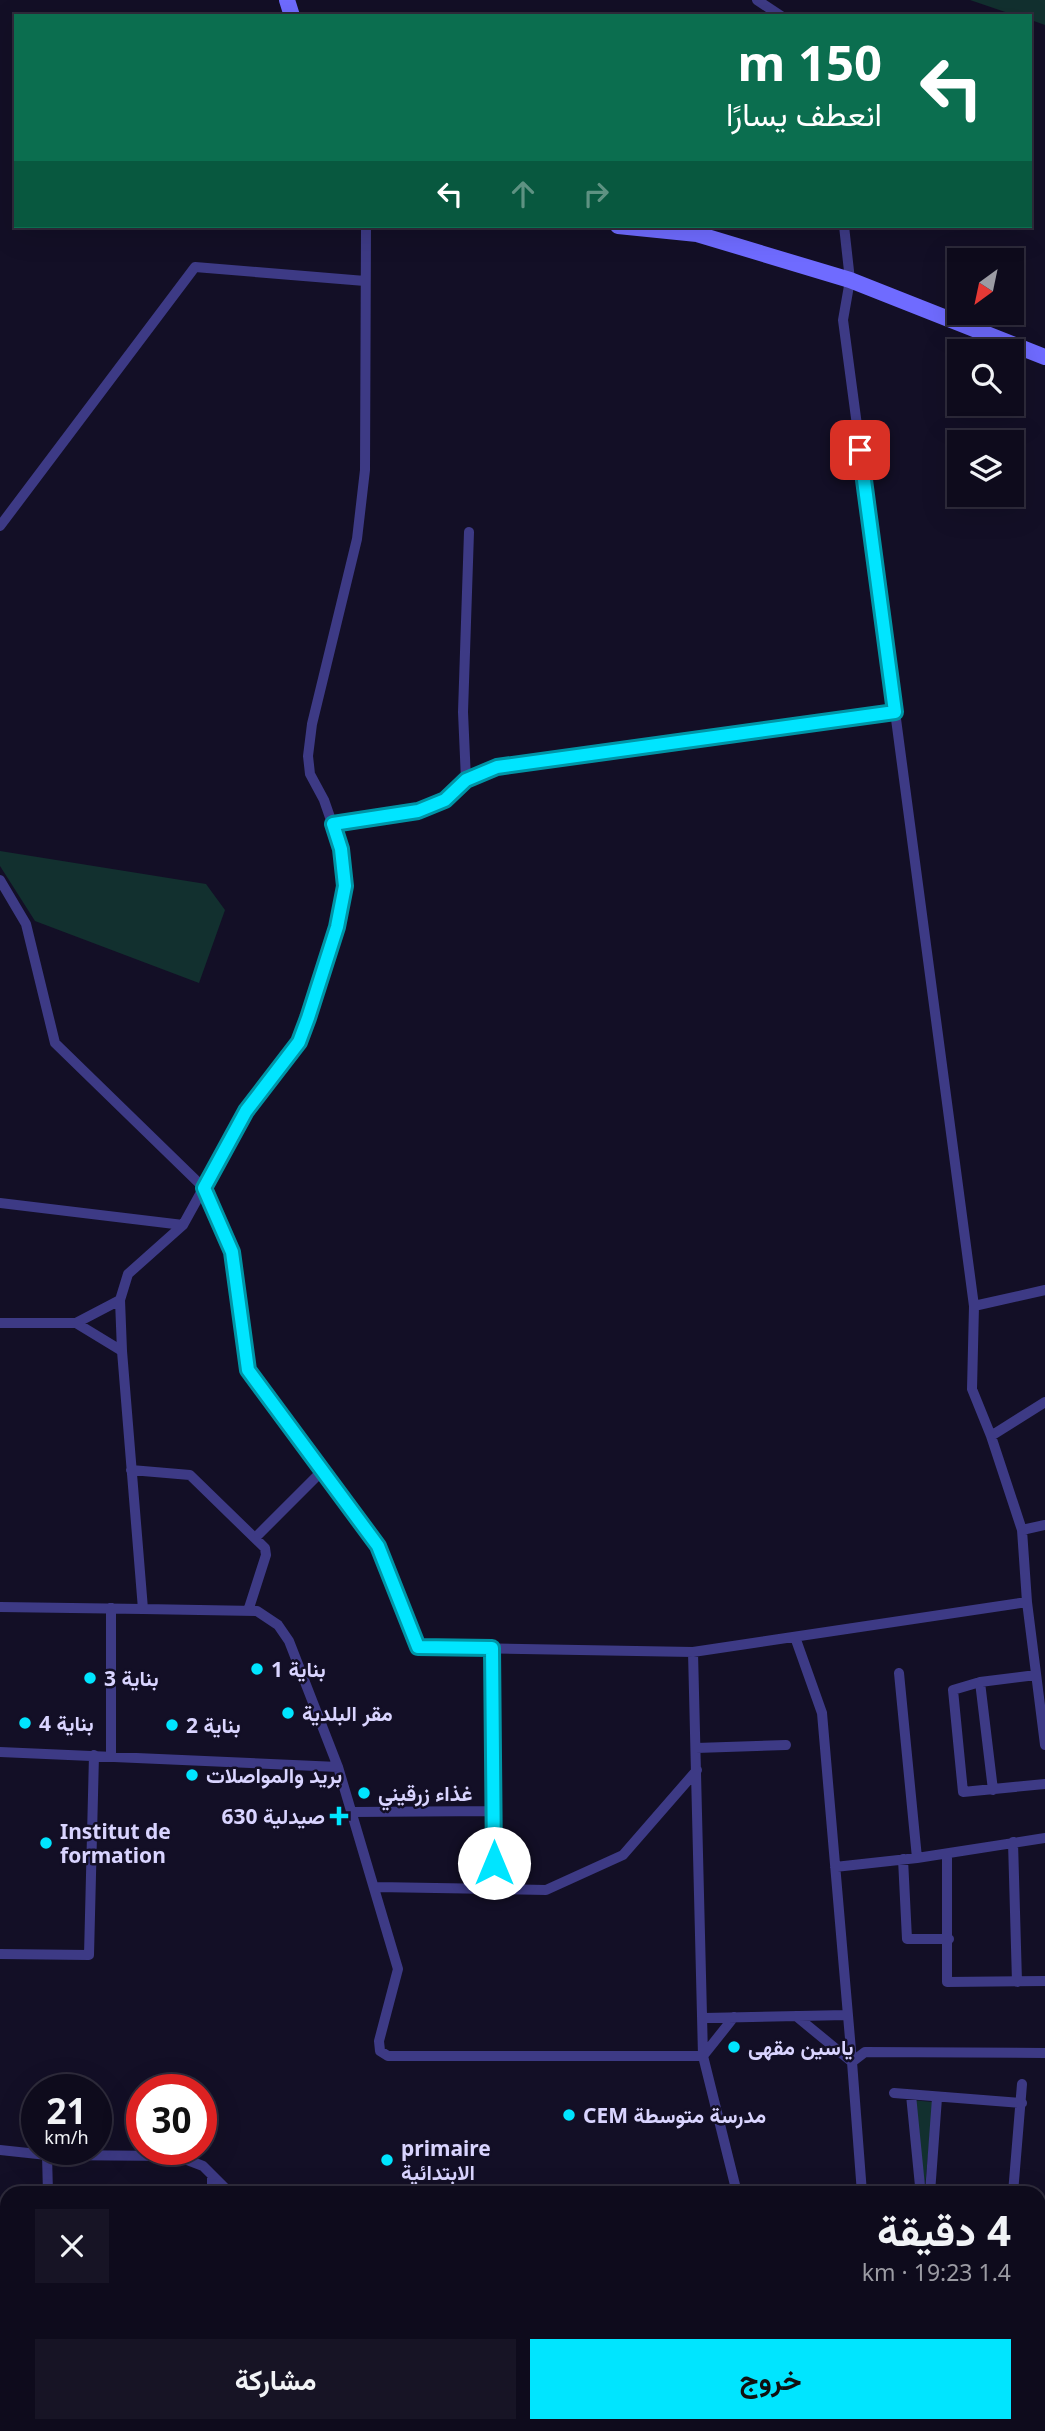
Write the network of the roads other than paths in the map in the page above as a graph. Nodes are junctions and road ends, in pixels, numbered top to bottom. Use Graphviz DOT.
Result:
graph roads {
  1 [pos="757,0"];
  2 [pos="777,14"];
  3 [pos="366,228"];
  4 [pos="638,228"];
  5 [pos="845,228"];
  6 [pos="850,280"];
  7 [pos="365,281"];
  8 [pos="1045,357"];
  9 [pos="0,526"];
  10 [pos="469,532"];
  11 [pos="895,712"];
  12 [pos="466,780"];
  13 [pos="333,824"];
  14 [pos="0,880"];
  15 [pos="204,1188"];
  16 [pos="0,1203"];
  17 [pos="183,1225"];
  18 [pos="1045,1290"];
  19 [pos="120,1300"];
  20 [pos="974,1306"];
  21 [pos="0,1323"];
  22 [pos="76,1324"];
  23 [pos="122,1352"];
  24 [pos="1045,1402"];
  25 [pos="991,1436"];
  26 [pos="131,1470"];
  27 [pos="322,1471"];
  28 [pos="1045,1525"];
  29 [pos="1022,1530"];
  30 [pos="255,1538"];
  31 [pos="1027,1602"];
  32 [pos="0,1607"];
  33 [pos="111,1608"];
  34 [pos="143,1609"];
  35 [pos="248,1611"];
  36 [pos="795,1637"];
  37 [pos="492,1648"];
  38 [pos="693,1652"];
  39 [pos="899,1673"];
  40 [pos="1036,1675"];
  41 [pos="981,1682"];
  42 [pos="786,1745"];
  43 [pos="1045,1745"];
  44 [pos="696,1748"];
  45 [pos="0,1752"];
  46 [pos="94,1755"];
  47 [pos="111,1756"];
  48 [pos="338,1767"];
  49 [pos="697,1770"];
  50 [pos="1045,1784"];
  51 [pos="993,1790"];
  52 [pos="494,1811"];
  53 [pos="353,1812"];
  54 [pos="1045,1838"];
  55 [pos="1013,1842"];
  56 [pos="947,1854"];
  57 [pos="917,1858"];
  58 [pos="903,1859"];
  59 [pos="835,1867"];
  60 [pos="376,1887"];
  61 [pos="494,1889"];
  62 [pos="949,1939"];
  63 [pos="0,1954"];
  64 [pos="1045,1981"];
  65 [pos="1017,1982"];
  66 [pos="847,2015"];
  67 [pos="796,2016"];
  68 [pos="734,2017"];
  69 [pos="704,2018"];
  70 [pos="1045,2053"];
  71 [pos="703,2056"];
  72 [pos="852,2062"];
  73 [pos="1022,2084"];
  74 [pos="894,2093"];
  75 [pos="911,2095"];
  76 [pos="937,2098"];
  77 [pos="1022,2103"];
  78 [pos="0,2150"];
  79 [pos="21,2152"];
  80 [pos="112,2156"];
  81 [pos="47,2165"];
  82 [pos="212,2176"];
  83 [pos="48,2186"];
  84 [pos="212,2186"];
  85 [pos="223,2186"];
  86 [pos="735,2186"];
  87 [pos="861,2186"];
  88 [pos="920,2186"];
  89 [pos="931,2186"];
  90 [pos="1014,2186"];
  1 -- 2 [label="street"];
  3 -- 7 [label="street"];
  4 -- 6 [label="street"];
  5 -- 6 [label="street"];
  6 -- 8 [label="street"];
  6 -- 11 [label="street"];
  7 -- 9 [label="street"];
  7 -- 13 [label="street"];
  10 -- 12 [label="street"];
  11 -- 12 [label="street"];
  11 -- 20 [label="street"];
  12 -- 13 [label="street"];
  13 -- 15 [label="street"];
  14 -- 15 [label="street"];
  15 -- 17 [label="street"];
  15 -- 27 [label="street"];
  16 -- 17 [label="street"];
  17 -- 19 [label="street"];
  18 -- 20 [label="street"];
  19 -- 22 [label="street"];
  19 -- 23 [label="street"];
  20 -- 25 [label="street"];
  21 -- 22 [label="street"];
  22 -- 23 [label="street"];
  23 -- 26 [label="street"];
  24 -- 25 [label="street"];
  25 -- 29 [label="street"];
  26 -- 30 [label="street"];
  26 -- 34 [label="street"];
  27 -- 30 [label="street"];
  27 -- 37 [label="street"];
  28 -- 29 [label="street"];
  29 -- 31 [label="street"];
  30 -- 35 [label="street"];
  31 -- 36 [label="street"];
  31 -- 40 [label="street"];
  32 -- 33 [label="street"];
  33 -- 34 [label="street"];
  33 -- 47 [label="street"];
  34 -- 35 [label="street"];
  35 -- 48 [label="street"];
  36 -- 38 [label="street"];
  36 -- 59 [label="street"];
  37 -- 38 [label="street"];
  37 -- 52 [label="street"];
  38 -- 44 [label="street"];
  39 -- 57 [label="street"];
  40 -- 41 [label="street"];
  40 -- 43 [label="street"];
  41 -- 51 [label="street"];
  41 -- 51 [label="street"];
  42 -- 44 [label="street"];
  44 -- 49 [label="street"];
  45 -- 46 [label="street"];
  46 -- 47 [label="street"];
  46 -- 63 [label="street"];
  47 -- 48 [label="street"];
  48 -- 53 [label="street"];
  49 -- 61 [label="street"];
  49 -- 69 [label="street"];
  50 -- 51 [label="street"];
  52 -- 53 [label="street"];
  52 -- 61 [label="street"];
  53 -- 60 [label="street"];
  54 -- 55 [label="street"];
  55 -- 56 [label="street"];
  55 -- 65 [label="street"];
  56 -- 57 [label="street"];
  56 -- 62 [label="street"];
  57 -- 58 [label="street"];
  58 -- 59 [label="street"];
  58 -- 62 [label="street"];
  59 -- 66 [label="street"];
  60 -- 61 [label="street"];
  60 -- 71 [label="street"];
  62 -- 65 [label="street"];
  64 -- 65 [label="street"];
  66 -- 67 [label="street"];
  66 -- 72 [label="street"];
  67 -- 68 [label="street"];
  67 -- 72 [label="street"];
  68 -- 69 [label="street"];
  68 -- 71 [label="street"];
  69 -- 71 [label="street"];
  70 -- 72 [label="street"];
  71 -- 86 [label="street"];
  72 -- 87 [label="street"];
  73 -- 77 [label="street"];
  74 -- 75 [label="street"];
  75 -- 76 [label="street"];
  75 -- 88 [label="street"];
  76 -- 77 [label="street"];
  76 -- 89 [label="street"];
  77 -- 90 [label="street"];
  78 -- 79 [label="street"];
  80 -- 82 [label="street"];
  81 -- 83 [label="street"];
  82 -- 84 [label="street"];
  82 -- 85 [label="street"];
}
